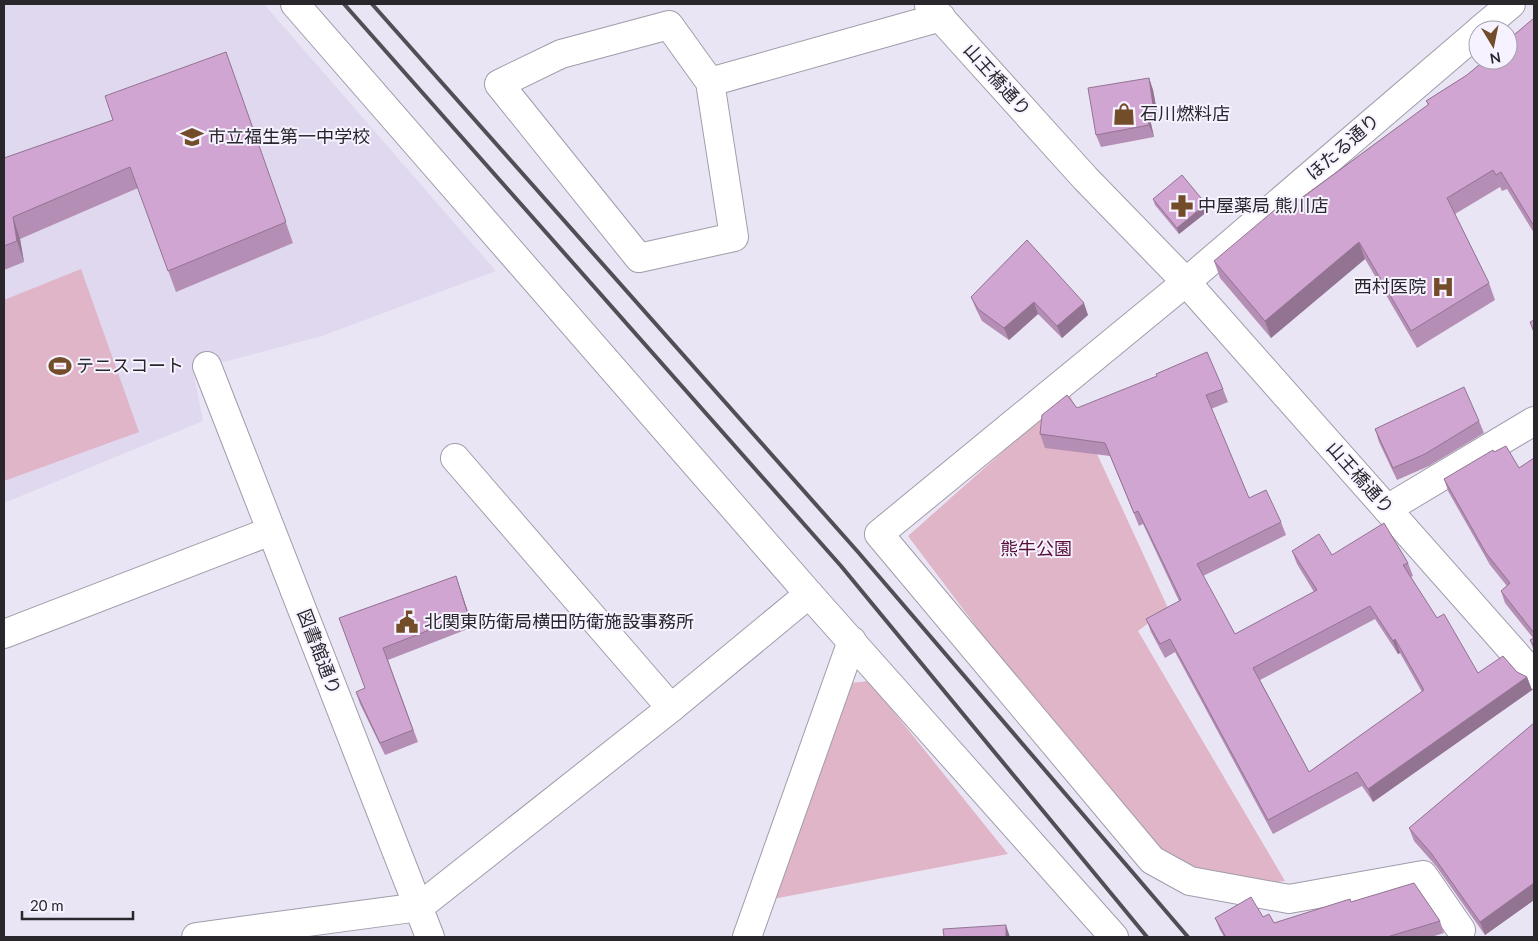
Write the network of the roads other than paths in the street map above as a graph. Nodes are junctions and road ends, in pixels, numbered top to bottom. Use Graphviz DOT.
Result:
graph roads {
  1 [pos="295,4"];
  2 [pos="1511,4"];
  3 [pos="934,11"];
  4 [pos="1492,20"];
  5 [pos="1468,40"];
  6 [pos="710,82"];
  7 [pos="1186,282"];
  8 [pos="207,366"];
  9 [pos="1534,422"];
  10 [pos="454,458"];
  11 [pos="1387,508"];
  12 [pos="271,531"];
  13 [pos="809,594"];
  14 [pos="4,634"];
  15 [pos="852,641"];
  16 [pos="1534,675"];
  17 [pos="670,708"];
  18 [pos="418,907"];
  19 [pos="1461,930"];
  20 [pos="196,937"];
  21 [pos="430,937"];
  22 [pos="746,937"];
  23 [pos="1114,937"];
  1 -- 13 [label="street"];
  2 -- 4 [label="street, ほたる通り"];
  3 -- 6 [label="street"];
  3 -- 7 [label="street, 山王橋通り"];
  5 -- 7 [label="street, ほたる通り"];
  6 -- 6 [label="street"];
  7 -- 11 [label="street, 山王橋通り"];
  7 -- 19 [label="street, ほたる通り"];
  8 -- 12 [label="street, 図書館通り"];
  9 -- 11 [label="street"];
  10 -- 17 [label="street"];
  11 -- 16 [label="street, 山王橋通り"];
  12 -- 14 [label="street"];
  12 -- 18 [label="street, 図書館通り"];
  13 -- 15 [label="street"];
  13 -- 17 [label="street"];
  15 -- 22 [label="street"];
  15 -- 23 [label="street"];
  17 -- 18 [label="street"];
  18 -- 20 [label="street"];
  18 -- 21 [label="street, 図書館通り"];
}
